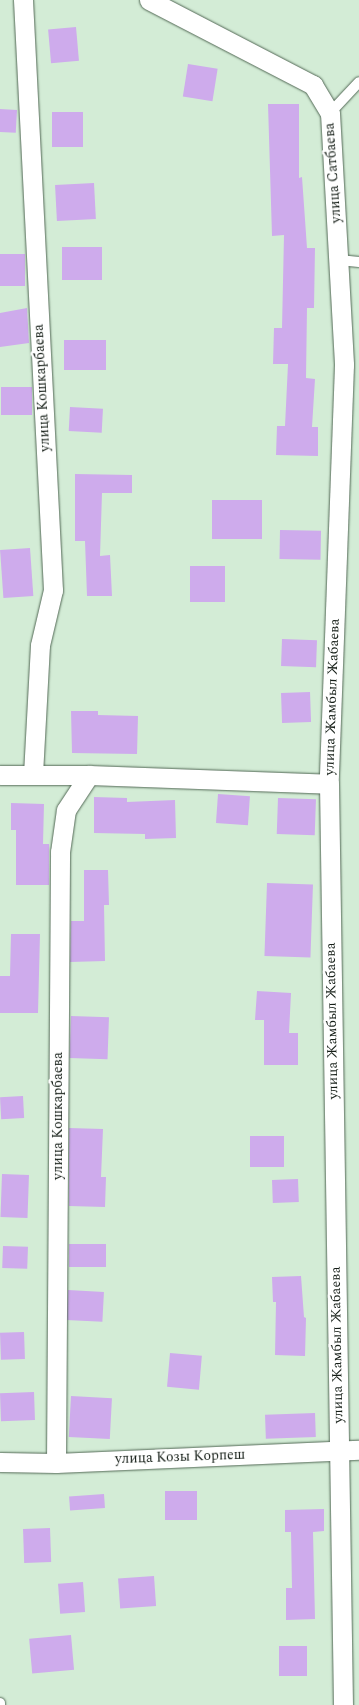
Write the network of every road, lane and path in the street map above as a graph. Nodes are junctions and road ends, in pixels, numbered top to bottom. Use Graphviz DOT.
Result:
graph roads {
  1 [pos="23,0"];
  2 [pos="149,0"];
  3 [pos="359,82"];
  4 [pos="330,114"];
  5 [pos="339,260"];
  6 [pos="359,262"];
  7 [pos="351,339"];
  8 [pos="0,775"];
  9 [pos="33,775"];
  10 [pos="88,775"];
  11 [pos="329,784"];
  12 [pos="359,1450"];
  13 [pos="339,1451"];
  14 [pos="0,1462"];
  15 [pos="56,1463"];
  16 [pos="343,1705"];
  1 -- 9 [label="street, улица Кошкарбаева"];
  2 -- 4 [label="street, улица Сатбаева"];
  3 -- 4 [label="lane"];
  4 -- 5 [label="street, улица Сатбаева"];
  5 -- 6 [label="lane"];
  5 -- 7 [label="street, улица Сатбаева"];
  7 -- 11 [label="street, улица Жамбыл Жабаева"];
  8 -- 9 [label="street"];
  9 -- 10 [label="street"];
  10 -- 11 [label="street"];
  10 -- 15 [label="street, улица Кошкарбаева"];
  11 -- 13 [label="street, улица Жамбыл Жабаева"];
  12 -- 13 [label="street, улица Козы Корпеш"];
  13 -- 15 [label="street, улица Козы Корпеш"];
  13 -- 16 [label="street, улица Жамбыл Жабаева"];
  14 -- 15 [label="street, улица Козы Корпеш"];
}
